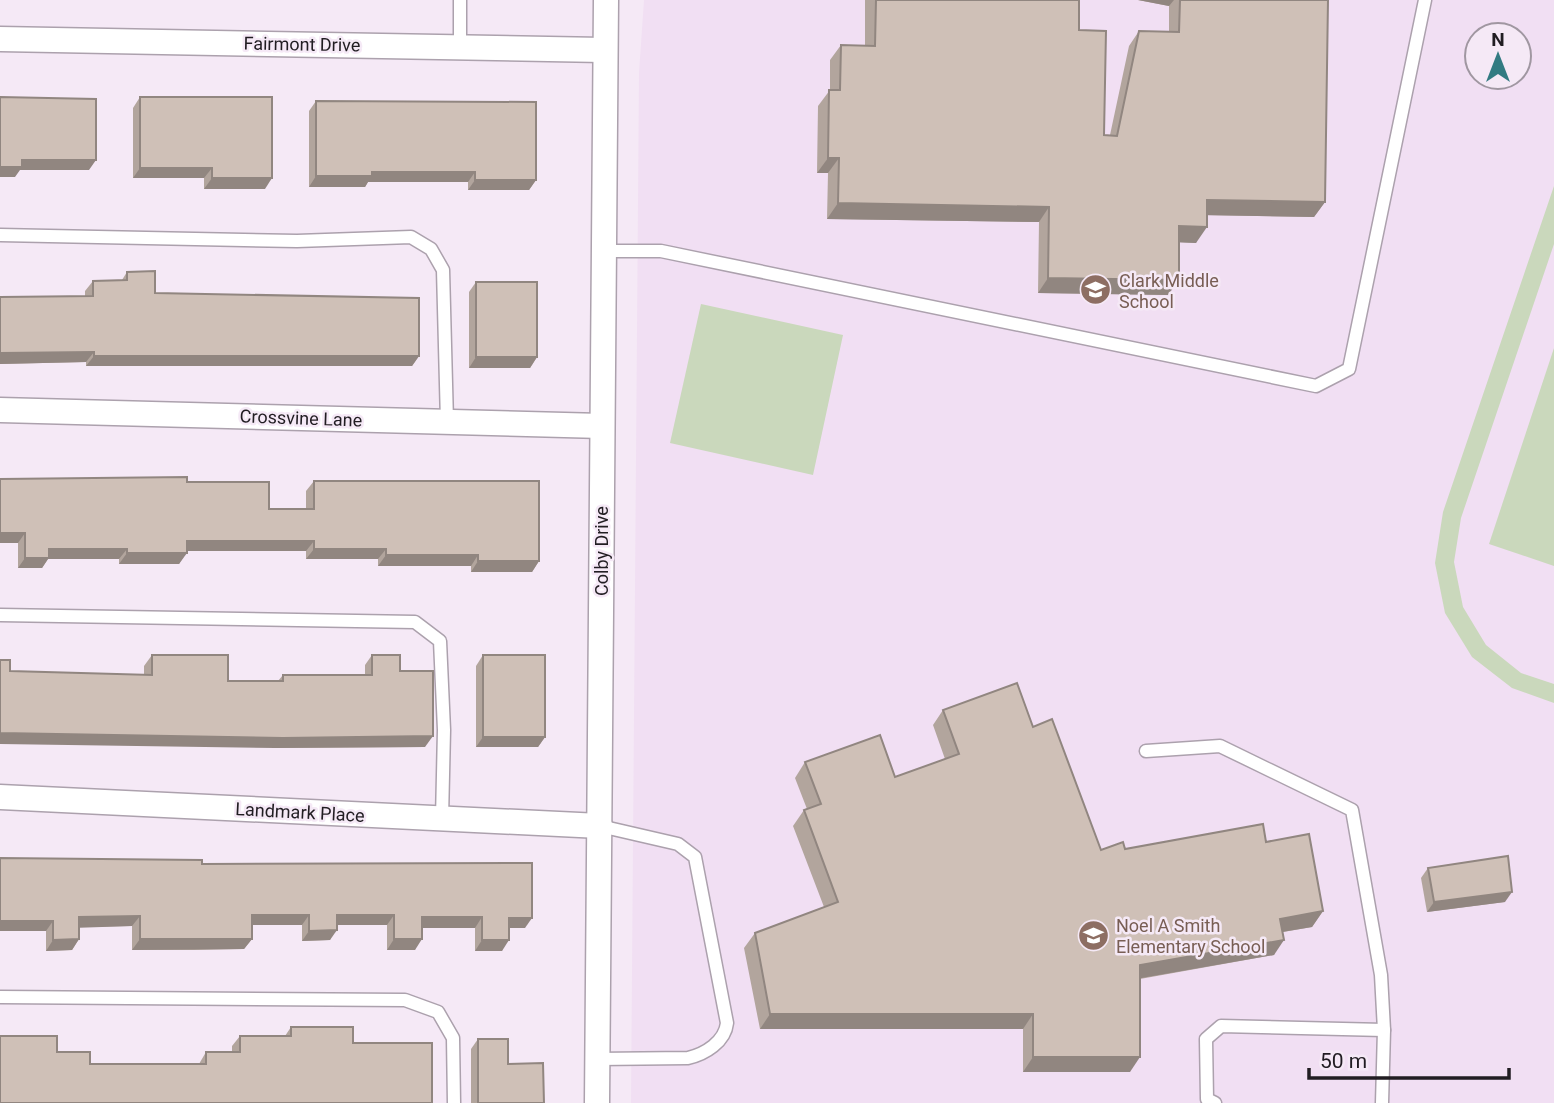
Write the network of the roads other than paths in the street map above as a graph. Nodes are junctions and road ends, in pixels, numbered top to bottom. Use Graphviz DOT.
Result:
graph roads {
  1 [pos="460,0"];
  2 [pos="606,0"];
  3 [pos="1425,0"];
  4 [pos="0,39"];
  5 [pos="460,47"];
  6 [pos="603,50"];
  7 [pos="0,235"];
  8 [pos="603,251"];
  9 [pos="0,410"];
  10 [pos="447,422"];
  11 [pos="602,426"];
  12 [pos="0,615"];
  13 [pos="1146,751"];
  14 [pos="0,797"];
  15 [pos="442,819"];
  16 [pos="600,827"];
  17 [pos="0,997"];
  18 [pos="1384,1030"];
  19 [pos="597,1059"];
  20 [pos="454,1103"];
  21 [pos="597,1103"];
  22 [pos="1215,1103"];
  23 [pos="1382,1103"];
  1 -- 5 [label="lane"];
  2 -- 6 [label="street, Colby Drive"];
  3 -- 8 [label="lane"];
  4 -- 5 [label="street, Fairmont Drive"];
  5 -- 6 [label="street, Fairmont Drive"];
  6 -- 8 [label="street, Colby Drive"];
  7 -- 10 [label="lane"];
  8 -- 11 [label="street, Colby Drive"];
  9 -- 10 [label="street, Crossvine Lane"];
  10 -- 11 [label="street, Crossvine Lane"];
  11 -- 16 [label="street, Colby Drive"];
  12 -- 15 [label="lane"];
  13 -- 18 [label="lane"];
  14 -- 15 [label="street, Landmark Place"];
  15 -- 16 [label="street, Landmark Place"];
  16 -- 19 [label="street, Colby Drive"];
  16 -- 19 [label="lane"];
  17 -- 20 [label="lane"];
  18 -- 22 [label="lane"];
  18 -- 23 [label="lane"];
  19 -- 21 [label="street, Colby Drive"];
}
